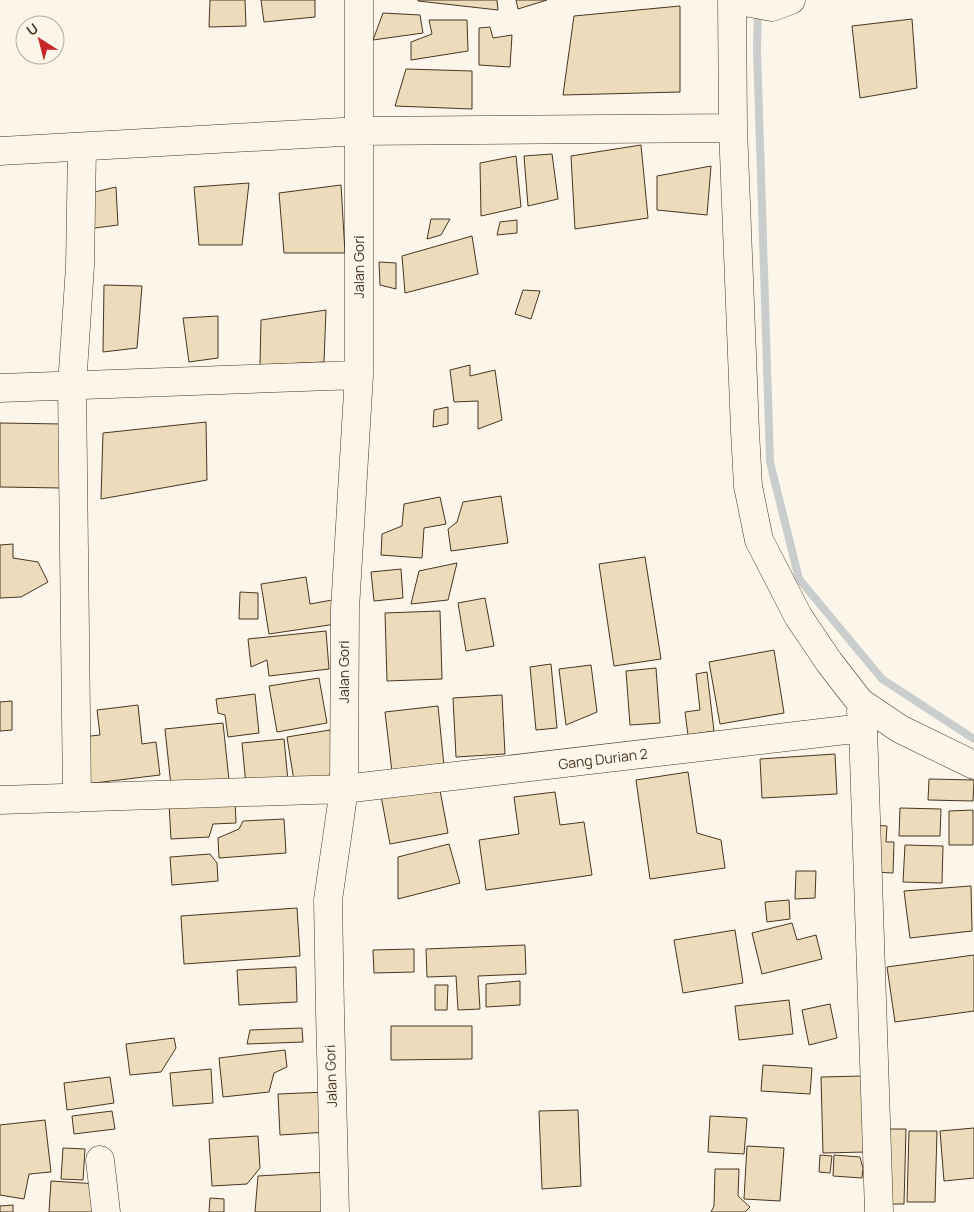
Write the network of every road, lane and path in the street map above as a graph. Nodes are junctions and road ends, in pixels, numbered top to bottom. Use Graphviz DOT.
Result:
graph roads {
  1 [pos="359,0"];
  2 [pos="736,1"];
  3 [pos="781,4"];
  4 [pos="733,128"];
  5 [pos="360,131"];
  6 [pos="82,147"];
  7 [pos="0,151"];
  8 [pos="359,375"];
  9 [pos="72,386"];
  10 [pos="0,388"];
  11 [pos="862,715"];
  12 [pos="974,765"];
  13 [pos="344,789"];
  14 [pos="77,798"];
  15 [pos="0,800"];
  16 [pos="100,1160"];
  17 [pos="106,1212"];
  18 [pos="336,1212"];
  19 [pos="879,1212"];
  1 -- 5 [label="street, Jalan Gori"];
  2 -- 3 [label="street"];
  2 -- 4 [label="street"];
  4 -- 5 [label="street"];
  4 -- 11 [label="street"];
  5 -- 6 [label="street"];
  5 -- 8 [label="street, Jalan Gori"];
  6 -- 7 [label="street"];
  6 -- 9 [label="street"];
  8 -- 9 [label="street"];
  8 -- 13 [label="street, Jalan Gori"];
  9 -- 10 [label="street"];
  9 -- 14 [label="street"];
  11 -- 12 [label="street"];
  11 -- 13 [label="street, Gang Durian 2"];
  11 -- 19 [label="street"];
  13 -- 14 [label="street, Gang Durian 2"];
  13 -- 18 [label="street, Jalan Gori"];
  14 -- 15 [label="street, Gang Durian 2"];
  16 -- 17 [label="street"];
}
